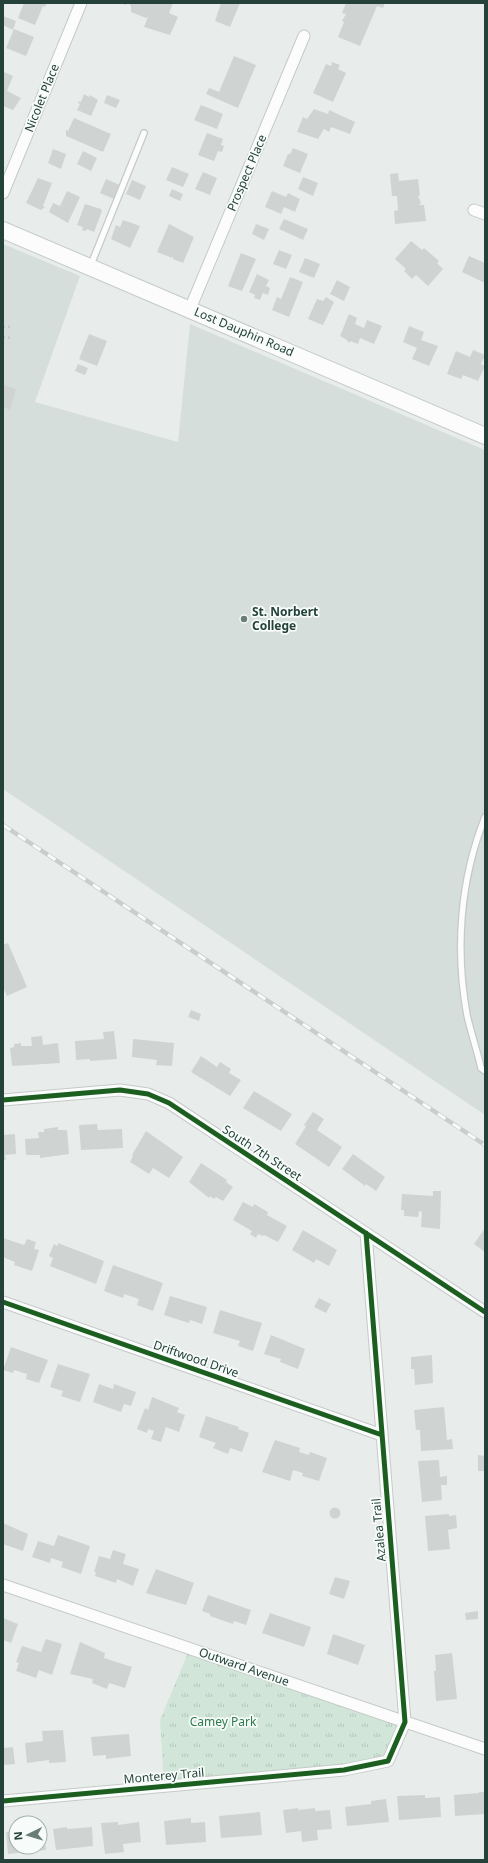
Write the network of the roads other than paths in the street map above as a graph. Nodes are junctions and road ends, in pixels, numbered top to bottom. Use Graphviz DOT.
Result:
graph roads {
  1 [pos="81,3"];
  2 [pos="304,36"];
  3 [pos="144,133"];
  4 [pos="3,193"];
  5 [pos="474,210"];
  6 [pos="485,214"];
  7 [pos="3,230"];
  8 [pos="90,267"];
  9 [pos="190,309"];
  10 [pos="485,436"];
  11 [pos="485,817"];
  12 [pos="485,1071"];
  13 [pos="3,1100"];
  14 [pos="366,1233"];
  15 [pos="3,1302"];
  16 [pos="485,1312"];
  17 [pos="382,1434"];
  18 [pos="3,1585"];
  19 [pos="405,1722"];
  20 [pos="485,1750"];
  21 [pos="327,1771"];
  22 [pos="3,1801"];
  1 -- 4 [label="street, Nicolet Place"];
  2 -- 9 [label="street, Prospect Place"];
  3 -- 8 [label="lane"];
  5 -- 6 [label="street"];
  7 -- 8 [label="main road, Lost Dauphin Road"];
  8 -- 9 [label="main road, Lost Dauphin Road"];
  9 -- 10 [label="main road, Lost Dauphin Road"];
  11 -- 12 [label="lane"];
  13 -- 14 [label="street, South 7th Street"];
  14 -- 16 [label="street, South 7th Street"];
  14 -- 17 [label="street, Azalea Trail"];
  15 -- 17 [label="street, Driftwood Drive"];
  17 -- 19 [label="street, Azalea Trail"];
  18 -- 19 [label="street, Outward Avenue"];
  19 -- 20 [label="street, Outward Avenue"];
  19 -- 21 [label="street, Azalea Trail"];
  21 -- 22 [label="street, Monterey Trail"];
}
